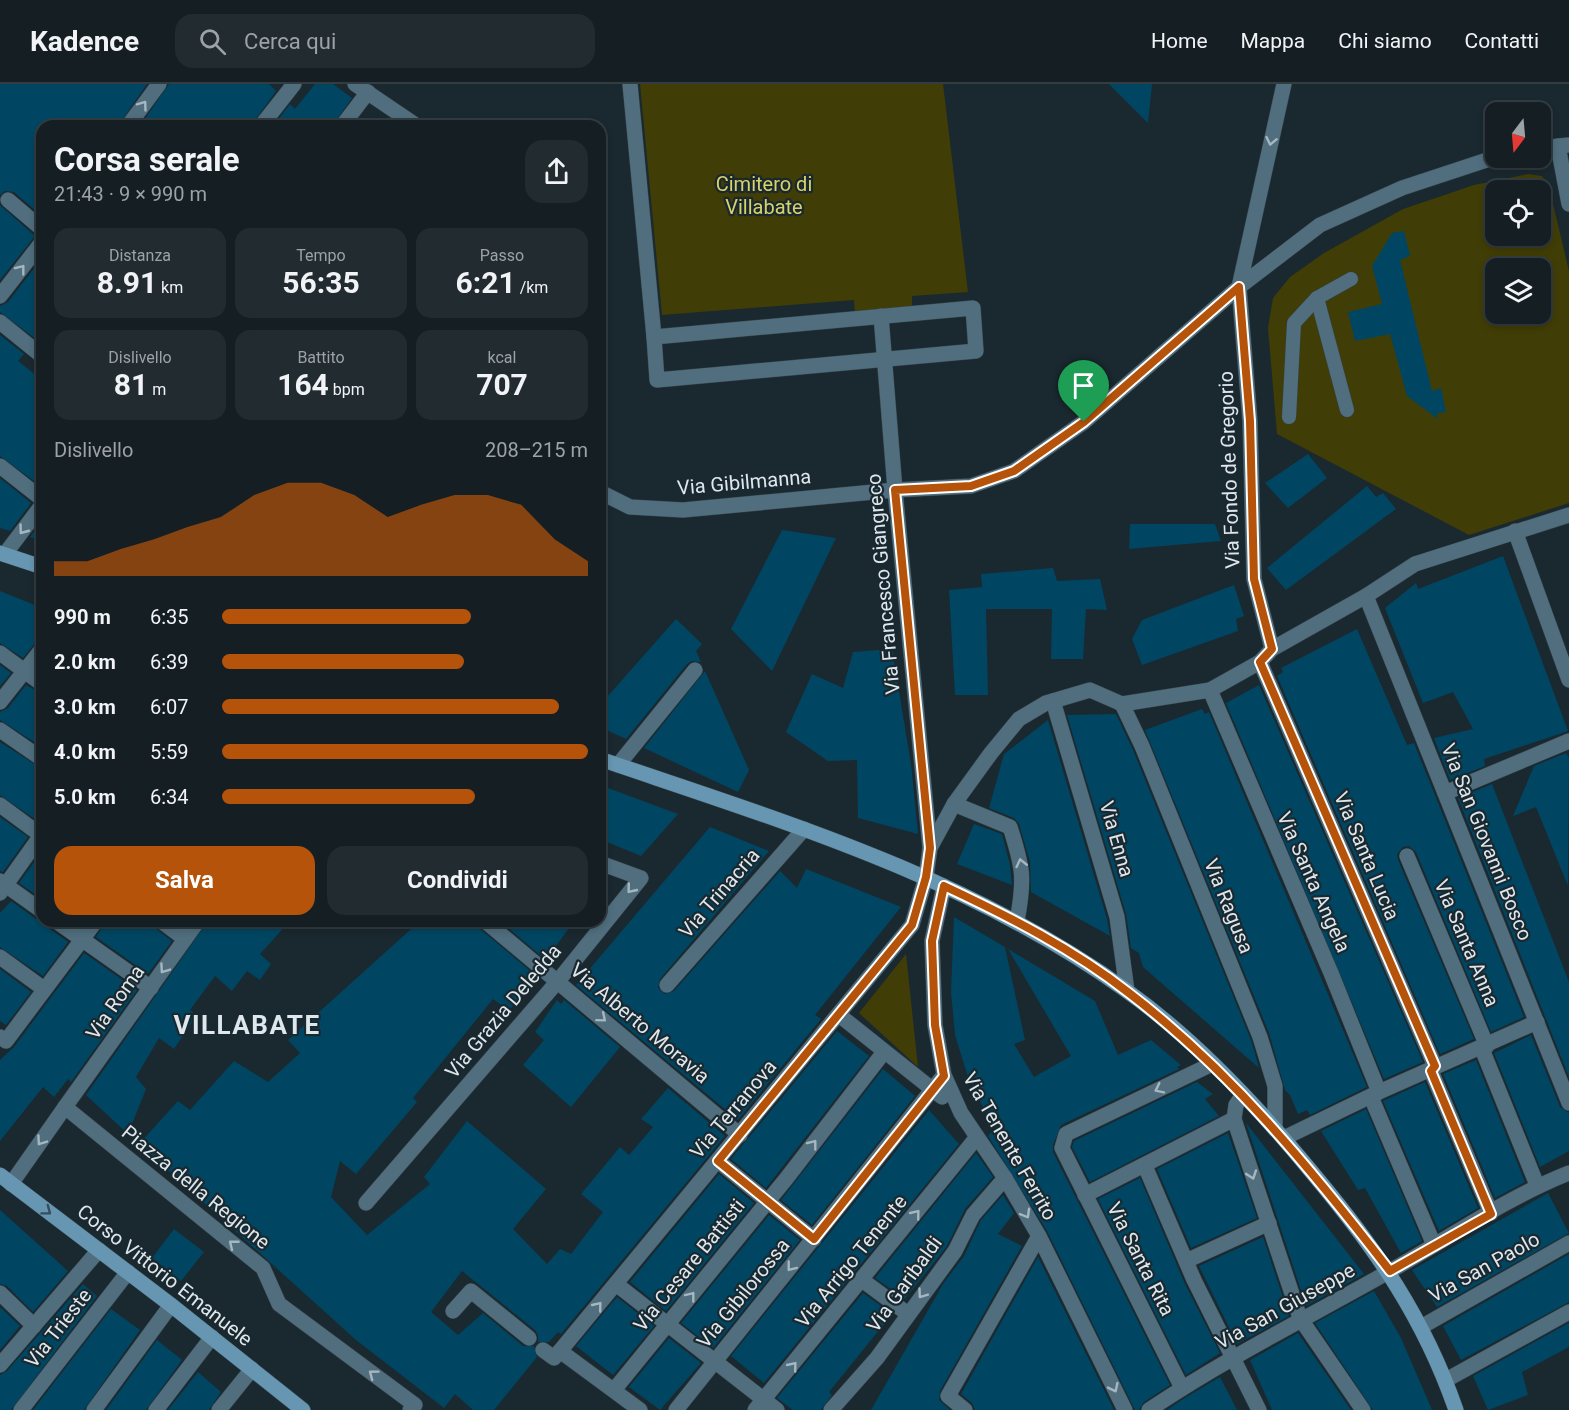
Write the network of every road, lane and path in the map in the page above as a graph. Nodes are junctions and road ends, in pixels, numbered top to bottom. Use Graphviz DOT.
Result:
graph roads {
  1 [pos="159,84"];
  2 [pos="294,84"];
  3 [pos="630,84"];
  4 [pos="1284,84"];
  5 [pos="362,88"];
  6 [pos="132,120"];
  7 [pos="266,120"];
  8 [pos="345,120"];
  9 [pos="408,120"];
  10 [pos="1563,146"];
  11 [pos="1485,161"];
  12 [pos="8,200"];
  13 [pos="1569,204"];
  14 [pos="36,224"];
  15 [pos="36,250"];
  16 [pos="1351,279"];
  17 [pos="1239,287"];
  18 [pos="0,296"];
  19 [pos="1317,298"];
  20 [pos="881,316"];
  21 [pos="0,322"];
  22 [pos="654,338"];
  23 [pos="36,351"];
  24 [pos="884,360"];
  25 [pos="1347,410"];
  26 [pos="1289,417"];
  27 [pos="0,466"];
  28 [pos="895,490"];
  29 [pos="36,494"];
  30 [pos="606,495"];
  31 [pos="36,513"];
  32 [pos="1569,515"];
  33 [pos="1515,531"];
  34 [pos="2,554"];
  35 [pos="36,565"];
  36 [pos="1366,596"];
  37 [pos="1272,649"];
  38 [pos="0,653"];
  39 [pos="36,657"];
  40 [pos="1260,662"];
  41 [pos="694,670"];
  42 [pos="25,672"];
  43 [pos="36,680"];
  44 [pos="1569,680"];
  45 [pos="1210,690"];
  46 [pos="1053,701"];
  47 [pos="0,702"];
  48 [pos="1122,704"];
  49 [pos="0,730"];
  50 [pos="1569,741"];
  51 [pos="36,755"];
  52 [pos="606,761"];
  53 [pos="618,765"];
  54 [pos="1445,793"];
  55 [pos="954,804"];
  56 [pos="0,805"];
  57 [pos="804,829"];
  58 [pos="36,831"];
  59 [pos="36,843"];
  60 [pos="930,848"];
  61 [pos="1407,856"];
  62 [pos="606,865"];
  63 [pos="926,877"];
  64 [pos="2,886"];
  65 [pos="944,886"];
  66 [pos="36,907"];
  67 [pos="606,921"];
  68 [pos="1017,921"];
  69 [pos="912,925"];
  70 [pos="65,927"];
  71 [pos="92,927"];
  72 [pos="168,927"];
  73 [pos="194,927"];
  74 [pos="492,927"];
  75 [pos="602,927"];
  76 [pos="185,939"];
  77 [pos="83,940"];
  78 [pos="932,941"];
  79 [pos="0,957"];
  80 [pos="558,981"];
  81 [pos="667,985"];
  82 [pos="150,988"];
  83 [pos="44,989"];
  84 [pos="1127,991"];
  85 [pos="839,1015"];
  86 [pos="1537,1022"];
  87 [pos="3,1039"];
  88 [pos="1485,1047"];
  89 [pos="884,1052"];
  90 [pos="1212,1064"];
  91 [pos="1433,1068"];
  92 [pos="944,1076"];
  93 [pos="934,1091"];
  94 [pos="1375,1094"];
  95 [pos="1242,1096"];
  96 [pos="1569,1103"];
  97 [pos="65,1107"];
  98 [pos="961,1113"];
  99 [pos="1234,1119"];
  100 [pos="1280,1133"];
  101 [pos="740,1135"];
  102 [pos="977,1137"];
  103 [pos="718,1161"];
  104 [pos="1145,1166"];
  105 [pos="1569,1173"];
  106 [pos="1005,1178"];
  107 [pos="5,1179"];
  108 [pos="1537,1185"];
  109 [pos="1085,1195"];
  110 [pos="769,1200"];
  111 [pos="366,1203"];
  112 [pos="1491,1214"];
  113 [pos="1269,1223"];
  114 [pos="1038,1236"];
  115 [pos="814,1239"];
  116 [pos="1569,1243"];
  117 [pos="1434,1245"];
  118 [pos="99,1250"];
  119 [pos="1186,1261"];
  120 [pos="1390,1271"];
  121 [pos="128,1272"];
  122 [pos="862,1280"];
  123 [pos="616,1284"];
  124 [pos="0,1293"];
  125 [pos="171,1305"];
  126 [pos="453,1311"];
  127 [pos="1569,1312"];
  128 [pos="908,1314"];
  129 [pos="1300,1318"];
  130 [pos="668,1325"];
  131 [pos="34,1326"];
  132 [pos="1420,1327"];
  133 [pos="212,1337"];
  134 [pos="529,1338"];
  135 [pos="1232,1359"];
  136 [pos="714,1362"];
  137 [pos="0,1365"];
  138 [pos="252,1369"];
  139 [pos="1446,1380"];
  140 [pos="1182,1388"];
  141 [pos="614,1390"];
  142 [pos="759,1405"];
  143 [pos="299,1409"];
  144 [pos="21,1410"];
  145 [pos="94,1410"];
  146 [pos="156,1410"];
  147 [pos="219,1410"];
  148 [pos="410,1410"];
  149 [pos="640,1410"];
  150 [pos="676,1410"];
  151 [pos="777,1410"];
  152 [pos="831,1410"];
  153 [pos="965,1410"];
  154 [pos="1125,1410"];
  155 [pos="1149,1410"];
  156 [pos="1259,1410"];
  157 [pos="1363,1410"];
  158 [pos="1456,1410"];
  6 -- 1 [label="street, one-way"];
  2 -- 7 [label="street"];
  3 -- 22 [label="street"];
  4 -- 17 [label="street, Via Fondo de Gregorio, one-way"];
  5 -- 8 [label="street"];
  5 -- 9 [label="street"];
  10 -- 13 [label="street"];
  11 -- 17 [label="street, Via Gibilmanna"];
  12 -- 14 [label="street"];
  18 -- 15 [label="street, one-way"];
  16 -- 19 [label="lane"];
  17 -- 28 [label="street, Via Gibilmanna"];
  17 -- 37 [label="street, Via Fondo de Gregorio"];
  19 -- 25 [label="lane"];
  19 -- 26 [label="lane"];
  20 -- 22 [label="street"];
  20 -- 24 [label="street, Via Francesco Giangreco"];
  20 -- 24 [label="street"];
  21 -- 23 [label="street"];
  22 -- 24 [label="street"];
  24 -- 28 [label="street, Via Francesco Giangreco"];
  27 -- 29 [label="street"];
  28 -- 30 [label="street, Via Gibilmanna"];
  28 -- 60 [label="street, Via Francesco Giangreco"];
  31 -- 34 [label="street, one-way"];
  32 -- 33 [label="street"];
  33 -- 36 [label="street"];
  33 -- 44 [label="street"];
  34 -- 35 [label="main road"];
  36 -- 37 [label="street"];
  36 -- 54 [label="street, Via San Giovanni Bosco"];
  37 -- 40 [label="street"];
  38 -- 42 [label="street"];
  39 -- 42 [label="street"];
  40 -- 45 [label="street"];
  40 -- 91 [label="street, Via Santa Lucia"];
  41 -- 53 [label="street"];
  42 -- 43 [label="street"];
  42 -- 47 [label="street"];
  45 -- 48 [label="street"];
  45 -- 94 [label="street, Via Santa Angela"];
  46 -- 48 [label="street"];
  46 -- 55 [label="street"];
  46 -- 84 [label="street, Via Enna"];
  48 -- 100 [label="street, Via Ragusa"];
  49 -- 51 [label="street"];
  50 -- 54 [label="street"];
  52 -- 53 [label="main road"];
  53 -- 57 [label="main road"];
  54 -- 86 [label="street, Via San Giovanni Bosco"];
  55 -- 60 [label="street"];
  68 -- 55 [label="street, one-way"];
  56 -- 58 [label="street"];
  57 -- 63 [label="main road"];
  57 -- 81 [label="street, Via Trinacria"];
  59 -- 64 [label="street"];
  60 -- 63 [label="street, Via Terranova"];
  61 -- 88 [label="street, Via Santa Anna"];
  62 -- 67 [label="street, Via Grazia Deledda, one-way"];
  63 -- 65 [label="main road"];
  63 -- 69 [label="street, Via Terranova"];
  64 -- 66 [label="street"];
  65 -- 68 [label="main road"];
  65 -- 78 [label="street, Via Tenente Ferrito"];
  68 -- 84 [label="main road"];
  69 -- 78 [label="street"];
  69 -- 85 [label="street, Via Terranova"];
  70 -- 77 [label="street"];
  71 -- 77 [label="street"];
  72 -- 76 [label="street"];
  73 -- 76 [label="street, Via Roma"];
  74 -- 80 [label="street, Via Alberto Moravia"];
  75 -- 80 [label="street, Via Grazia Deledda, one-way"];
  76 -- 82 [label="street, Via Roma, one-way"];
  77 -- 82 [label="street"];
  77 -- 83 [label="street"];
  78 -- 92 [label="street, Via Tenente Ferrito"];
  79 -- 83 [label="street"];
  80 -- 101 [label="street, Via Alberto Moravia, one-way"];
  80 -- 111 [label="street, Via Grazia Deledda"];
  82 -- 97 [label="street, Via Roma"];
  83 -- 87 [label="street"];
  84 -- 90 [label="main road"];
  85 -- 89 [label="street"];
  85 -- 101 [label="street, Via Terranova"];
  86 -- 88 [label="street"];
  86 -- 96 [label="street, Via San Giovanni Bosco"];
  88 -- 91 [label="street"];
  88 -- 108 [label="street, Via Santa Anna"];
  89 -- 93 [label="street"];
  110 -- 89 [label="street, Via Cesare Battisti, one-way"];
  90 -- 95 [label="main road"];
  90 -- 109 [label="street, Via Santa Rita, one-way"];
  91 -- 94 [label="street"];
  91 -- 112 [label="street, Via Santa Lucia"];
  92 -- 93 [label="street, Via Gibilorossa"];
  92 -- 98 [label="street, Via Tenente Ferrito"];
  93 -- 98 [label="street"];
  93 -- 115 [label="street, Via Gibilorossa"];
  94 -- 100 [label="street"];
  94 -- 117 [label="street, Via Santa Angela"];
  95 -- 99 [label="street"];
  95 -- 100 [label="main road"];
  97 -- 107 [label="street, one-way"];
  148 -- 97 [label="street, Piazza della Regione, one-way"];
  98 -- 102 [label="street, Via Tenente Ferrito"];
  99 -- 104 [label="street"];
  99 -- 113 [label="street, one-way"];
  100 -- 120 [label="main road"];
  101 -- 103 [label="street, Via Terranova"];
  102 -- 106 [label="street, Via Tenente Ferrito"];
  122 -- 102 [label="street, Via Arrigo Tenente, one-way"];
  103 -- 110 [label="street"];
  103 -- 123 [label="street, Via Terranova"];
  104 -- 109 [label="street"];
  104 -- 119 [label="street"];
  105 -- 108 [label="street, Via San Giuseppe"];
  106 -- 114 [label="street, Via Tenente Ferrito, one-way"];
  106 -- 128 [label="street, Via Garibaldi, one-way"];
  107 -- 118 [label="main road, Corso Vittorio Emanuele, one-way"];
  108 -- 112 [label="street, Via San Giuseppe"];
  109 -- 140 [label="street, Via Santa Rita"];
  110 -- 115 [label="street"];
  130 -- 110 [label="street, Via Cesare Battisti, one-way"];
  112 -- 117 [label="street, Via San Giuseppe"];
  113 -- 119 [label="street"];
  113 -- 129 [label="street"];
  114 -- 153 [label="street"];
  114 -- 154 [label="street, Via Tenente Ferrito, one-way"];
  115 -- 136 [label="street, Via Gibilorossa, one-way"];
  116 -- 132 [label="street, Via San Paolo"];
  117 -- 120 [label="street, Via San Giuseppe"];
  118 -- 121 [label="main road, Corso Vittorio Emanuele"];
  118 -- 131 [label="street"];
  119 -- 135 [label="street"];
  120 -- 129 [label="street, Via San Giuseppe"];
  120 -- 132 [label="main road"];
  121 -- 125 [label="main road, Corso Vittorio Emanuele"];
  121 -- 144 [label="street, Via Trieste"];
  122 -- 128 [label="street"];
  142 -- 122 [label="street, Via Arrigo Tenente, one-way"];
  123 -- 130 [label="street"];
  141 -- 123 [label="street, Via Terranova, one-way"];
  124 -- 131 [label="street"];
  125 -- 133 [label="main road, Corso Vittorio Emanuele"];
  125 -- 145 [label="street"];
  126 -- 134 [label="street"];
  127 -- 139 [label="street"];
  128 -- 152 [label="street, Via Garibaldi"];
  129 -- 135 [label="street, Via San Giuseppe"];
  129 -- 157 [label="street"];
  130 -- 136 [label="street"];
  130 -- 141 [label="street, Via Cesare Battisti"];
  131 -- 137 [label="street"];
  132 -- 139 [label="main road"];
  133 -- 138 [label="main road, Corso Vittorio Emanuele"];
  133 -- 146 [label="street"];
  135 -- 140 [label="street, Via San Giuseppe"];
  135 -- 156 [label="street"];
  136 -- 142 [label="street"];
  136 -- 150 [label="street, Via Gibilorossa"];
  138 -- 143 [label="main road, Corso Vittorio Emanuele"];
  138 -- 147 [label="street"];
  139 -- 158 [label="main road"];
  140 -- 155 [label="street, Via San Giuseppe"];
  141 -- 149 [label="street"];
  142 -- 151 [label="street"];
}
